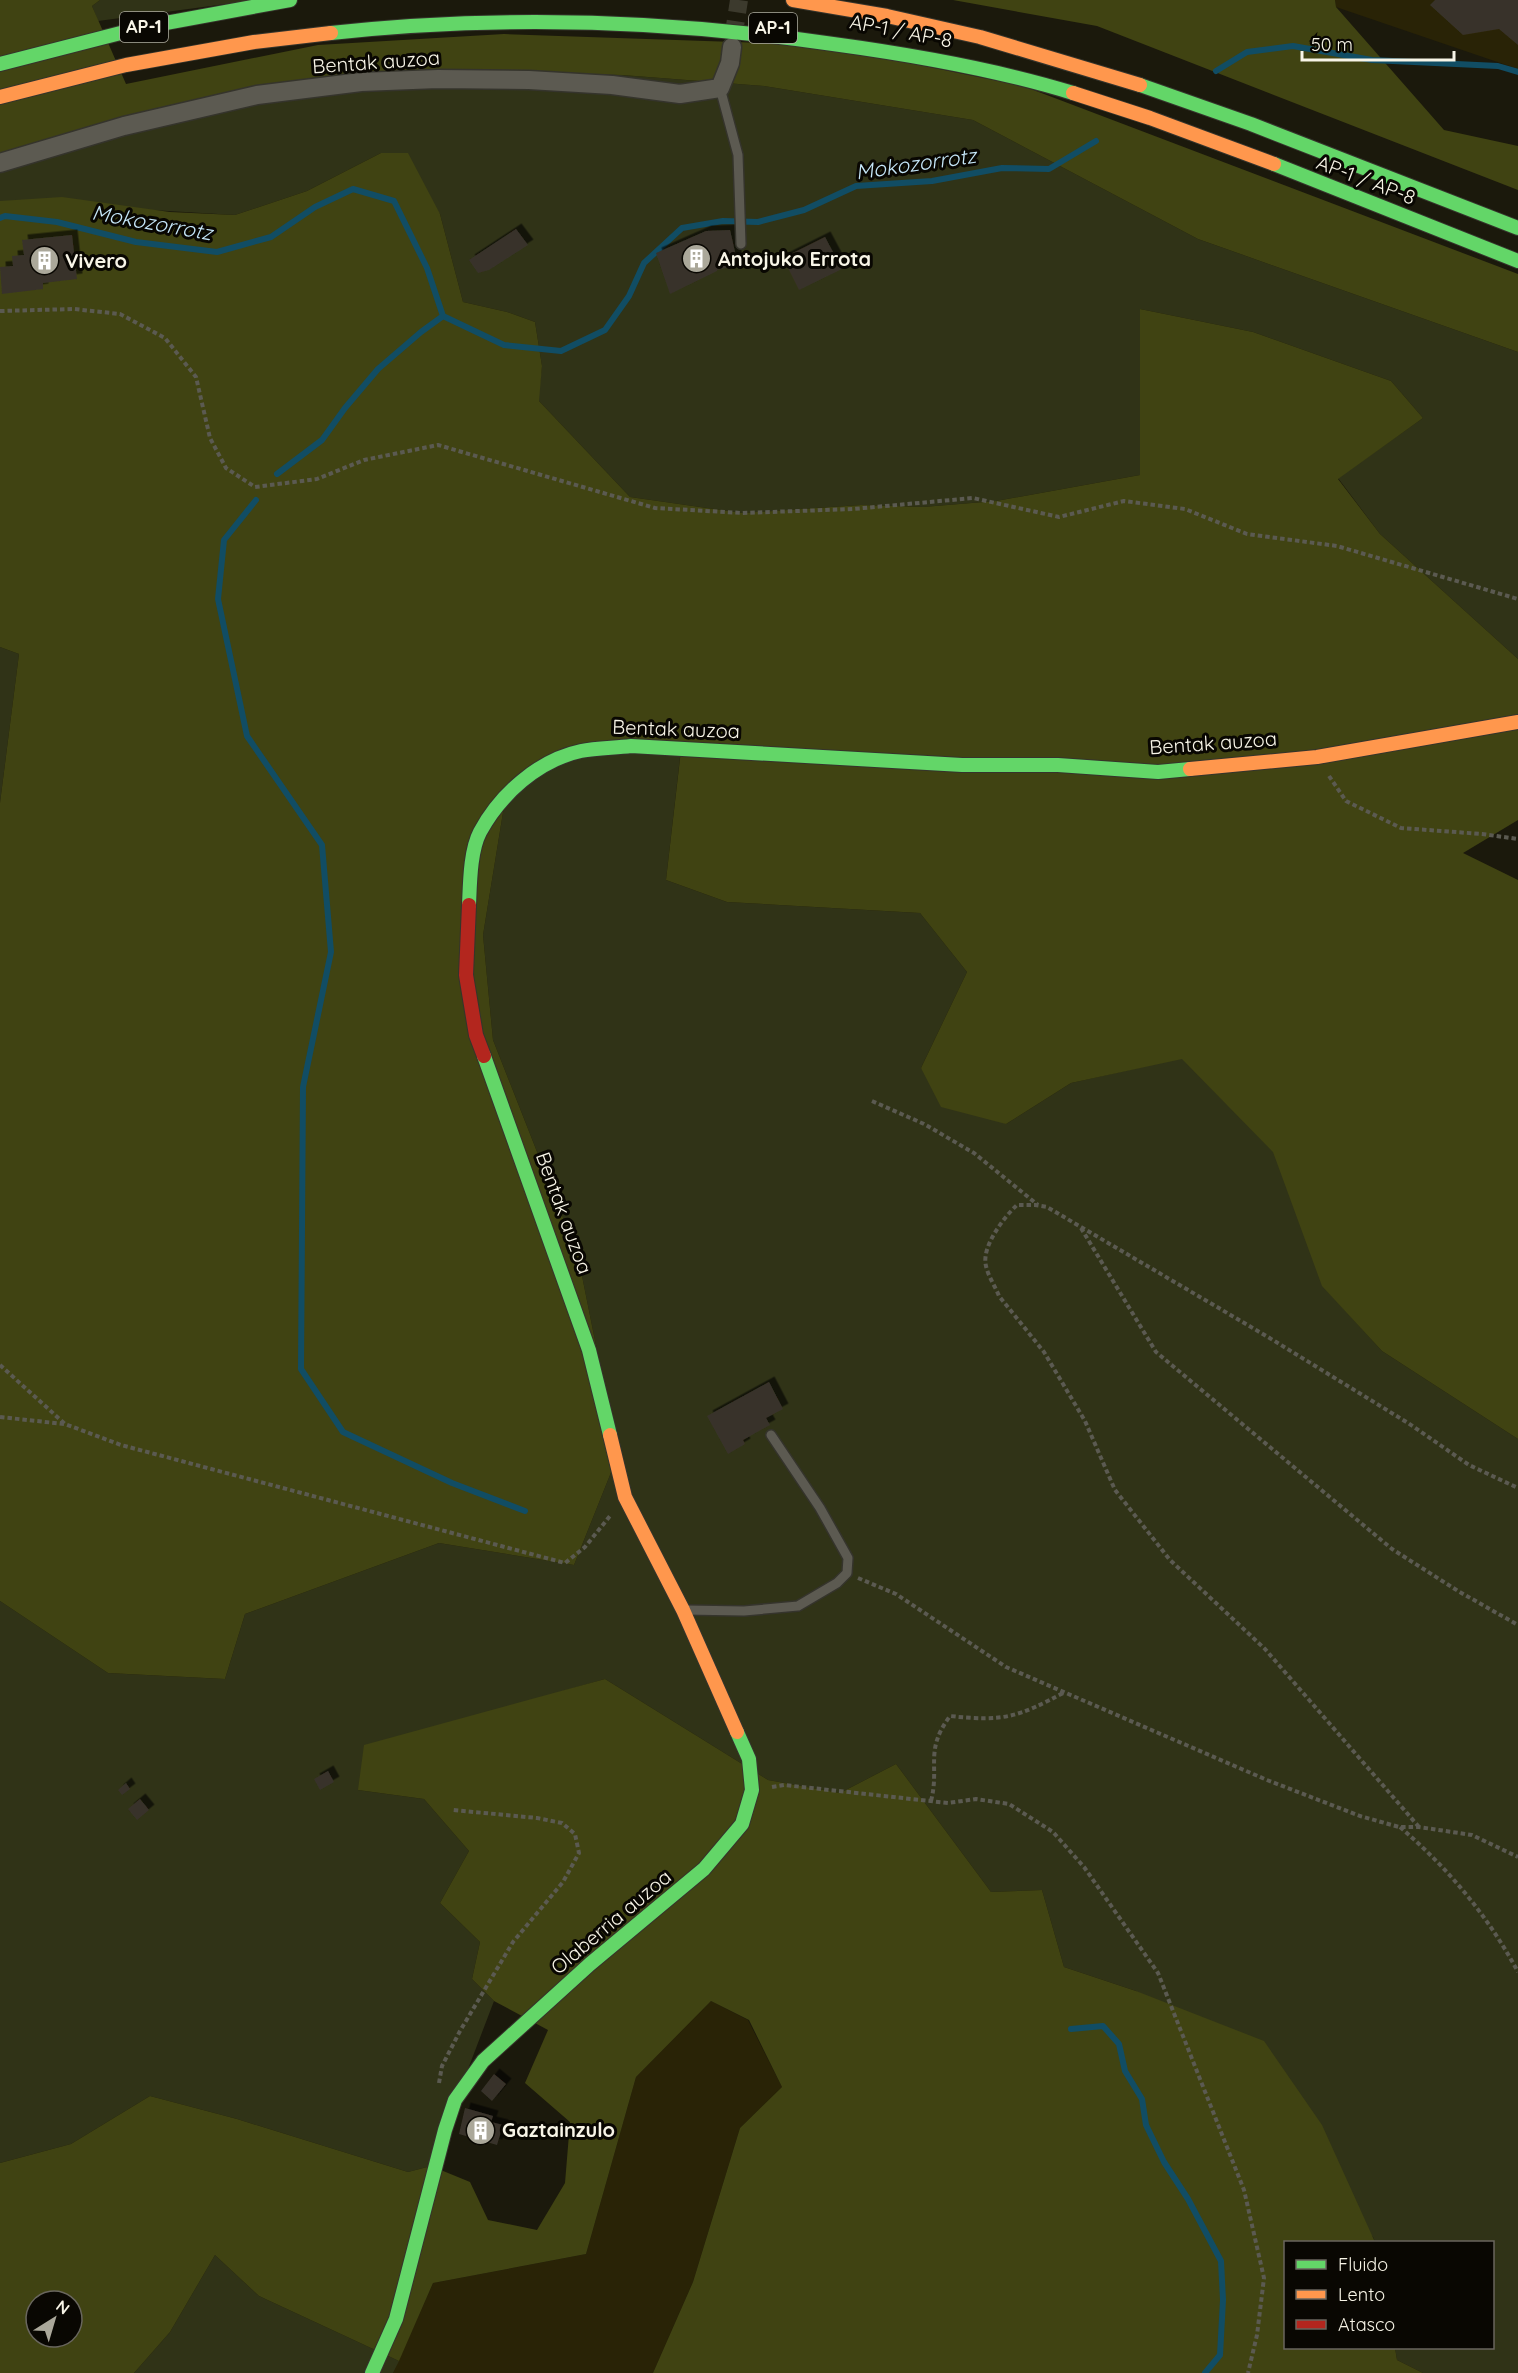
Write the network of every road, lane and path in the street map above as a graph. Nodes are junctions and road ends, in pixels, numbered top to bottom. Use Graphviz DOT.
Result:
graph roads {
  1 [pos="290,0"];
  2 [pos="793,0"];
  3 [pos="732,47"];
  4 [pos="0,64"];
  5 [pos="720,88"];
  6 [pos="0,97"];
  7 [pos="0,163"];
  8 [pos="1518,228"];
  9 [pos="741,244"];
  10 [pos="1518,261"];
  11 [pos="0,311"];
  12 [pos="1518,599"];
  13 [pos="1518,722"];
  14 [pos="1317,757"];
  15 [pos="1518,839"];
  16 [pos="872,1101"];
  17 [pos="1039,1205"];
  18 [pos="1081,1228"];
  19 [pos="0,1365"];
  20 [pos="0,1417"];
  21 [pos="65,1424"];
  22 [pos="771,1435"];
  23 [pos="1518,1488"];
  24 [pos="625,1497"];
  25 [pos="847,1573"];
  26 [pos="683,1610"];
  27 [pos="1518,1625"];
  28 [pos="1065,1692"];
  29 [pos="752,1790"];
  30 [pos="931,1801"];
  31 [pos="453,1810"];
  32 [pos="1399,1827"];
  33 [pos="1419,1827"];
  34 [pos="1518,1857"];
  35 [pos="1518,1972"];
  36 [pos="438,2088"];
  37 [pos="372,2373"];
  38 [pos="1248,2373"];
  1 -- 4 [label="main road, AP-1"];
  2 -- 8 [label="main road, AP-1 / AP-8 / AP-1"];
  3 -- 5 [label="street"];
  5 -- 7 [label="street, Bentak auzoa"];
  5 -- 9 [label="lane"];
  6 -- 10 [label="main road, AP-1 / AP-8 / AP-1"];
  11 -- 12 [label="path"];
  13 -- 14 [label="main road, Bentak auzoa"];
  14 -- 15 [label="path"];
  14 -- 24 [label="main road, Bentak auzoa"];
  16 -- 17 [label="path"];
  17 -- 18 [label="path"];
  17 -- 33 [label="path"];
  18 -- 23 [label="path"];
  18 -- 27 [label="path"];
  19 -- 21 [label="path"];
  20 -- 21 [label="path"];
  21 -- 24 [label="path"];
  22 -- 25 [label="lane"];
  24 -- 26 [label="main road, Olaberria auzoa"];
  25 -- 26 [label="lane"];
  25 -- 28 [label="path"];
  26 -- 29 [label="main road, Olaberria auzoa"];
  28 -- 30 [label="path"];
  28 -- 32 [label="path"];
  29 -- 30 [label="path"];
  29 -- 37 [label="main road, Olaberria auzoa"];
  30 -- 38 [label="path"];
  31 -- 36 [label="path"];
  32 -- 33 [label="path"];
  32 -- 35 [label="path"];
  33 -- 34 [label="path"];
}
